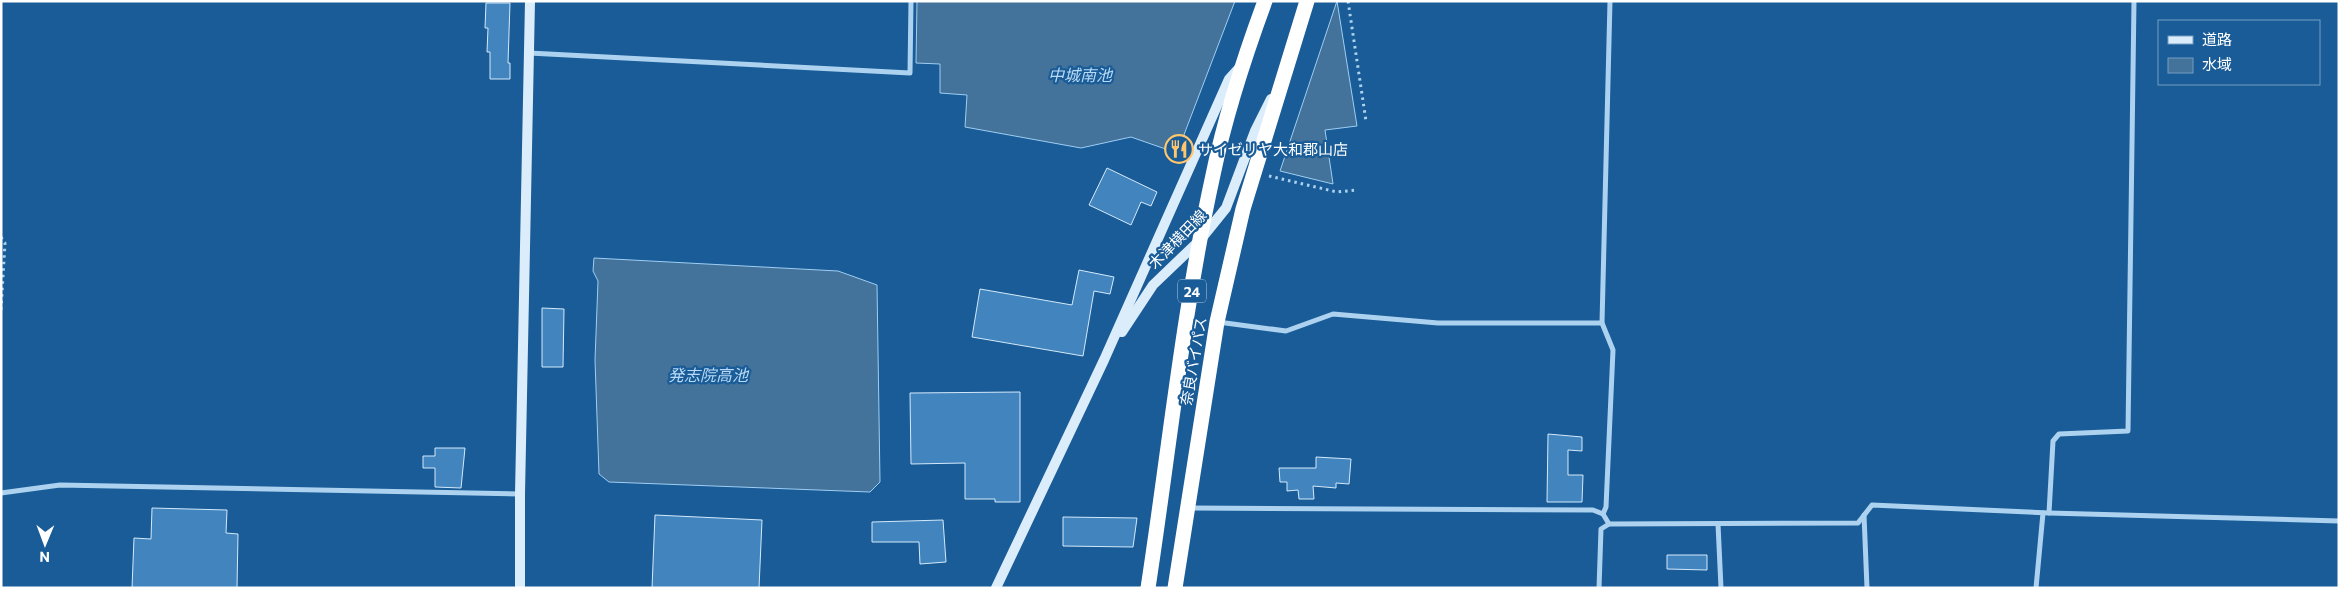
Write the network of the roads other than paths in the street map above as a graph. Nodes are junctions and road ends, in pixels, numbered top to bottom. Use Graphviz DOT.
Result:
graph roads {
  1 [pos="530,1"];
  2 [pos="911,1"];
  3 [pos="1265,1"];
  4 [pos="1307,1"];
  5 [pos="1610,1"];
  6 [pos="2134,1"];
  7 [pos="529,53"];
  8 [pos="1242,65"];
  9 [pos="1282,77"];
  10 [pos="1201,239"];
  11 [pos="1217,322"];
  12 [pos="1602,323"];
  13 [pos="1104,360"];
  14 [pos="1,493"];
  15 [pos="520,494"];
  16 [pos="1186,508"];
  17 [pos="2046,513"];
  18 [pos="1603,514"];
  19 [pos="1864,514"];
  20 [pos="2339,521"];
  21 [pos="1609,524"];
  22 [pos="1718,524"];
  23 [pos="520,588"];
  24 [pos="996,588"];
  25 [pos="1148,588"];
  26 [pos="1175,588"];
  27 [pos="1599,588"];
  28 [pos="1721,588"];
  29 [pos="1867,588"];
  30 [pos="2036,588"];
  1 -- 7 [label="main road"];
  2 -- 7 [label="street"];
  3 -- 8 [label="highway, 奈良バイパス / 24"];
  4 -- 9 [label="highway, 奈良バイパス / 24"];
  5 -- 12 [label="street"];
  6 -- 17 [label="street"];
  7 -- 15 [label="main road"];
  8 -- 10 [label="highway, 奈良バイパス / 24"];
  8 -- 13 [label="main road, 木津横田線"];
  9 -- 10 [label="main road, 木津横田線"];
  9 -- 11 [label="highway, 奈良バイパス / 24"];
  10 -- 13 [label="main road, 木津横田線"];
  10 -- 25 [label="highway, 奈良バイパス / 24"];
  11 -- 12 [label="street"];
  11 -- 16 [label="highway, 奈良バイパス / 24"];
  12 -- 18 [label="street"];
  13 -- 24 [label="main road, 木津横田線"];
  14 -- 15 [label="street"];
  15 -- 23 [label="main road"];
  16 -- 18 [label="street"];
  16 -- 26 [label="highway, 奈良バイパス / 24"];
  17 -- 19 [label="street"];
  17 -- 20 [label="street"];
  17 -- 30 [label="street"];
  18 -- 21 [label="street"];
  19 -- 22 [label="street"];
  19 -- 29 [label="street"];
  21 -- 22 [label="street"];
  21 -- 27 [label="street"];
  22 -- 28 [label="street"];
}
